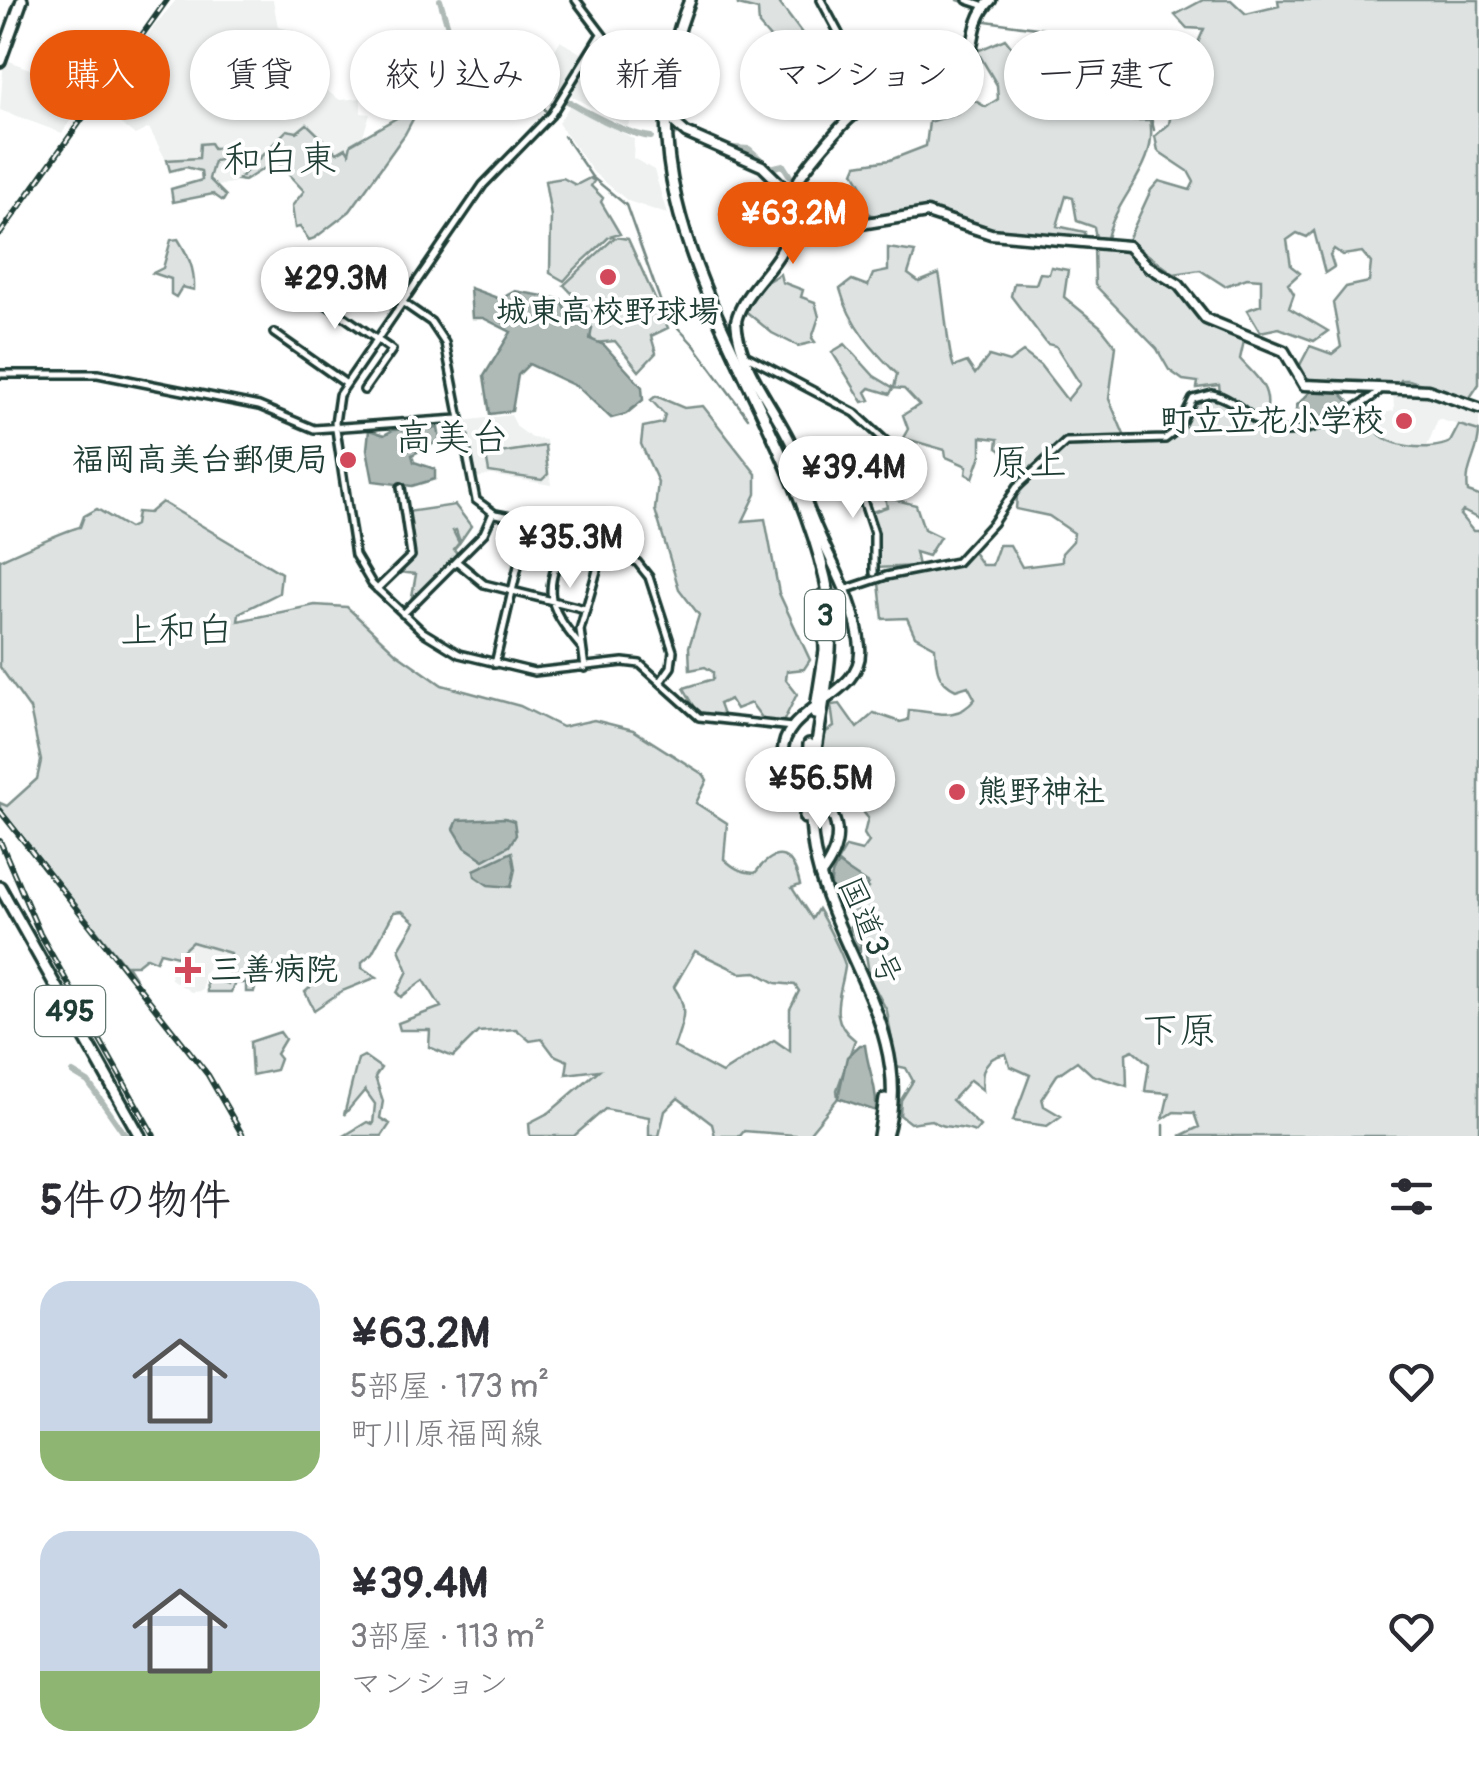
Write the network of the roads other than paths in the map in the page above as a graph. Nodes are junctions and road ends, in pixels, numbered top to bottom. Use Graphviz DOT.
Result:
graph roads {
  1 [pos="22,0"];
  2 [pos="576,0"];
  3 [pos="687,0"];
  4 [pos="821,0"];
  5 [pos="968,0"];
  6 [pos="988,3"];
  7 [pos="598,30"];
  8 [pos="674,30"];
  9 [pos="678,30"];
  10 [pos="837,30"];
  11 [pos="0,60"];
  12 [pos="580,67"];
  13 [pos="661,120"];
  14 [pos="662,120"];
  15 [pos="670,120"];
  16 [pos="676,126"];
  17 [pos="664,134"];
  18 [pos="797,199"];
  19 [pos="290,279"];
  20 [pos="402,302"];
  21 [pos="736,320"];
  22 [pos="274,333"];
  23 [pos="726,338"];
  24 [pos="376,340"];
  25 [pos="742,355"];
  26 [pos="0,374"];
  27 [pos="345,384"];
  28 [pos="1382,388"];
  29 [pos="364,390"];
  30 [pos="1479,408"];
  31 [pos="459,419"];
  32 [pos="336,430"];
  33 [pos="894,448"];
  34 [pos="875,482"];
  35 [pos="401,487"];
  36 [pos="493,513"];
  37 [pos="529,520"];
  38 [pos="570,531"];
  39 [pos="604,546"];
  40 [pos="456,560"];
  41 [pos="874,573"];
  42 [pos="378,589"];
  43 [pos="847,589"];
  44 [pos="513,591"];
  45 [pos="549,600"];
  46 [pos="585,609"];
  47 [pos="404,614"];
  48 [pos="582,648"];
  49 [pos="495,664"];
  50 [pos="585,668"];
  51 [pos="661,680"];
  52 [pos="821,699"];
  53 [pos="795,727"];
  54 [pos="807,785"];
  55 [pos="820,876"];
  56 [pos="0,887"];
  57 [pos="885,1132"];
  58 [pos="140,1136"];
  1 -- 11 [label="highway"];
  2 -- 7 [label="street"];
  3 -- 8 [label="highway, 国道3号 / 3"];
  3 -- 9 [label="highway, 国道3号 / 3"];
  4 -- 10 [label="street"];
  5 -- 6 [label="street"];
  6 -- 18 [label="main road"];
  12 -- 20 [label="street"];
  13 -- 23 [label="highway, 国道3号 / 3"];
  14 -- 17 [label="highway, 国道3号 / 3"];
  15 -- 16 [label="main road"];
  16 -- 17 [label="highway"];
  16 -- 18 [label="main road"];
  17 -- 23 [label="highway, 国道3号 / 3"];
  18 -- 21 [label="main road"];
  18 -- 28 [label="main road"];
  19 -- 24 [label="street"];
  20 -- 24 [label="street"];
  20 -- 31 [label="street"];
  21 -- 23 [label="street"];
  21 -- 25 [label="main road"];
  22 -- 27 [label="street"];
  23 -- 52 [label="highway, 国道3号 / 3"];
  24 -- 27 [label="street"];
  24 -- 29 [label="street"];
  25 -- 33 [label="street"];
  25 -- 43 [label="main road"];
  26 -- 32 [label="street"];
  27 -- 32 [label="street"];
  28 -- 30 [label="main road"];
  28 -- 43 [label="street"];
  31 -- 32 [label="street"];
  31 -- 36 [label="street"];
  32 -- 42 [label="street"];
  34 -- 41 [label="street"];
  35 -- 42 [label="street"];
  36 -- 37 [label="street"];
  36 -- 40 [label="street"];
  37 -- 38 [label="street"];
  37 -- 44 [label="street"];
  38 -- 39 [label="street"];
  38 -- 45 [label="street"];
  39 -- 46 [label="street"];
  39 -- 51 [label="street"];
  40 -- 44 [label="street"];
  40 -- 47 [label="street"];
  42 -- 47 [label="street"];
  43 -- 52 [label="main road"];
  44 -- 45 [label="street"];
  44 -- 49 [label="street"];
  45 -- 46 [label="street"];
  45 -- 48 [label="street"];
  46 -- 48 [label="street"];
  47 -- 49 [label="street"];
  48 -- 50 [label="street"];
  49 -- 50 [label="street"];
  50 -- 51 [label="street"];
  51 -- 53 [label="street"];
  52 -- 53 [label="main road"];
  52 -- 54 [label="highway, 国道3号 / 3"];
  53 -- 54 [label="main road"];
  54 -- 55 [label="highway, 国道3号 / 3"];
  54 -- 55 [label="main road"];
  54 -- 57 [label="highway, 国道3号 / 3"];
  55 -- 57 [label="highway, 国道3号 / 3"];
  56 -- 58 [label="highway, 495"];
}
